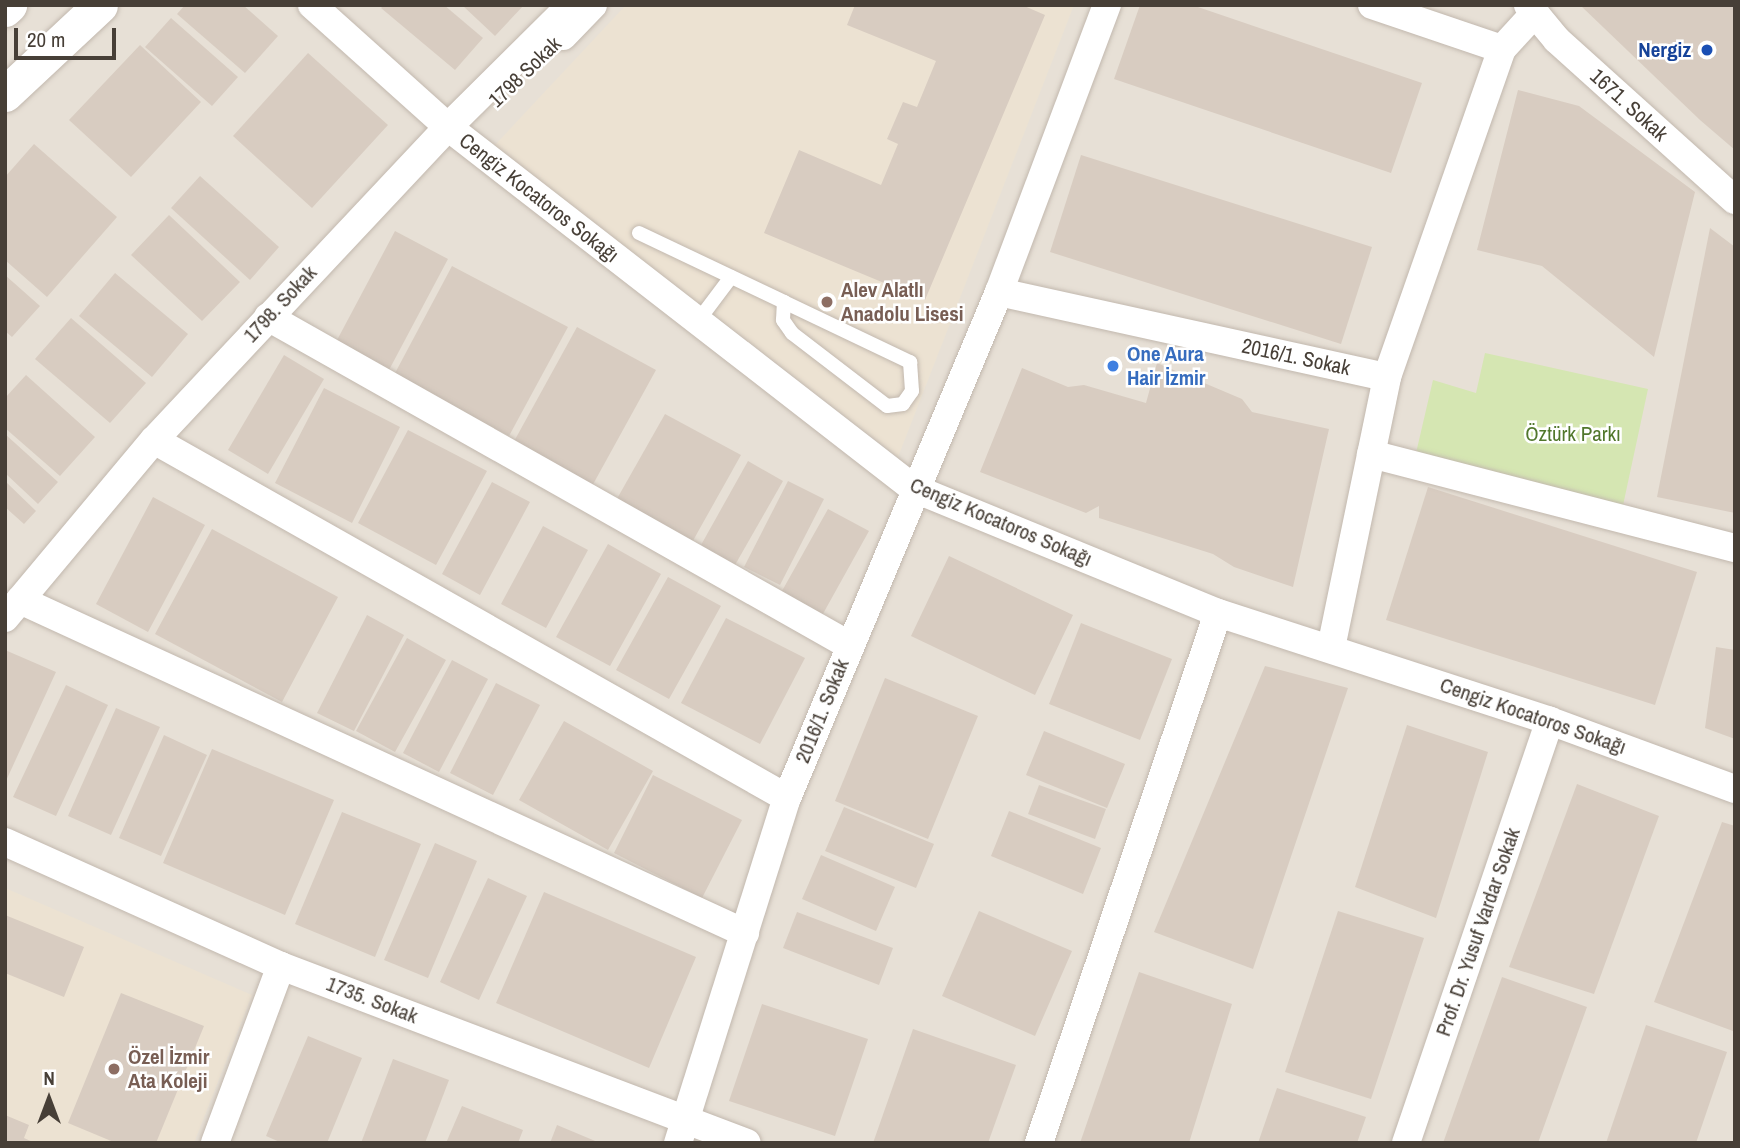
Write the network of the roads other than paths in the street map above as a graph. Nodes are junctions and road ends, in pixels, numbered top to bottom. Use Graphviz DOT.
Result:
graph roads {
  1 [pos="9,5"];
  2 [pos="100,5"];
  3 [pos="312,5"];
  4 [pos="570,5"];
  5 [pos="593,5"];
  6 [pos="1107,5"];
  7 [pos="1371,5"];
  8 [pos="5,9"];
  9 [pos="1532,9"];
  10 [pos="1502,49"];
  11 [pos="5,94"];
  12 [pos="448,127"];
  13 [pos="1735,200"];
  14 [pos="639,233"];
  15 [pos="731,277"];
  16 [pos="999,292"];
  17 [pos="784,302"];
  18 [pos="268,317"];
  19 [pos="698,321"];
  20 [pos="1387,377"];
  21 [pos="154,440"];
  22 [pos="1371,454"];
  23 [pos="914,488"];
  24 [pos="1735,548"];
  25 [pos="12,609"];
  26 [pos="1218,613"];
  27 [pos="849,645"];
  28 [pos="1331,648"];
  29 [pos="1549,721"];
  30 [pos="1735,789"];
  31 [pos="787,798"];
  32 [pos="5,842"];
  33 [pos="745,933"];
  34 [pos="281,966"];
  35 [pos="683,1131"];
  36 [pos="215,1143"];
  37 [pos="746,1143"];
  38 [pos="1039,1143"];
  39 [pos="1406,1143"];
  1 -- 8 [label="street"];
  2 -- 11 [label="street"];
  3 -- 12 [label="street, Cengiz Kocatoros Sokağı"];
  4 -- 12 [label="street, 1798. Sokak"];
  5 -- 12 [label="street, 1798 Sokak"];
  6 -- 16 [label="street, 2016/1. Sokak"];
  7 -- 10 [label="street"];
  9 -- 10 [label="street"];
  9 -- 13 [label="street, 1671. Sokak"];
  10 -- 20 [label="street"];
  12 -- 18 [label="street, 1798. Sokak"];
  12 -- 19 [label="street, Cengiz Kocatoros Sokağı"];
  14 -- 15 [label="lane"];
  15 -- 17 [label="lane"];
  15 -- 19 [label="lane"];
  16 -- 20 [label="street, 2016/1. Sokak"];
  16 -- 23 [label="street, 2016/1. Sokak"];
  17 -- 17 [label="lane"];
  18 -- 21 [label="street, 1798. Sokak"];
  18 -- 27 [label="street"];
  19 -- 23 [label="street, Cengiz Kocatoros Sokağı"];
  20 -- 22 [label="street"];
  21 -- 25 [label="street, 1798. Sokak"];
  21 -- 31 [label="street"];
  22 -- 24 [label="street"];
  22 -- 28 [label="street"];
  23 -- 26 [label="street, Cengiz Kocatoros Sokağı"];
  23 -- 27 [label="street, 2016/1. Sokak"];
  25 -- 33 [label="street"];
  26 -- 28 [label="street, Cengiz Kocatoros Sokağı"];
  26 -- 38 [label="street"];
  27 -- 31 [label="street, 2016/1. Sokak"];
  28 -- 29 [label="street, Cengiz Kocatoros Sokağı"];
  29 -- 30 [label="street, Cengiz Kocatoros Sokağı"];
  29 -- 39 [label="street, Prof. Dr. Yusuf Vardar Sokak"];
  31 -- 33 [label="street, 2016/1. Sokak"];
  32 -- 34 [label="street, 1735. Sokak"];
  33 -- 35 [label="street, 2016/1. Sokak"];
  34 -- 35 [label="street, 1735. Sokak"];
  34 -- 36 [label="street"];
  35 -- 37 [label="street, 1735. Sokak"];
}
